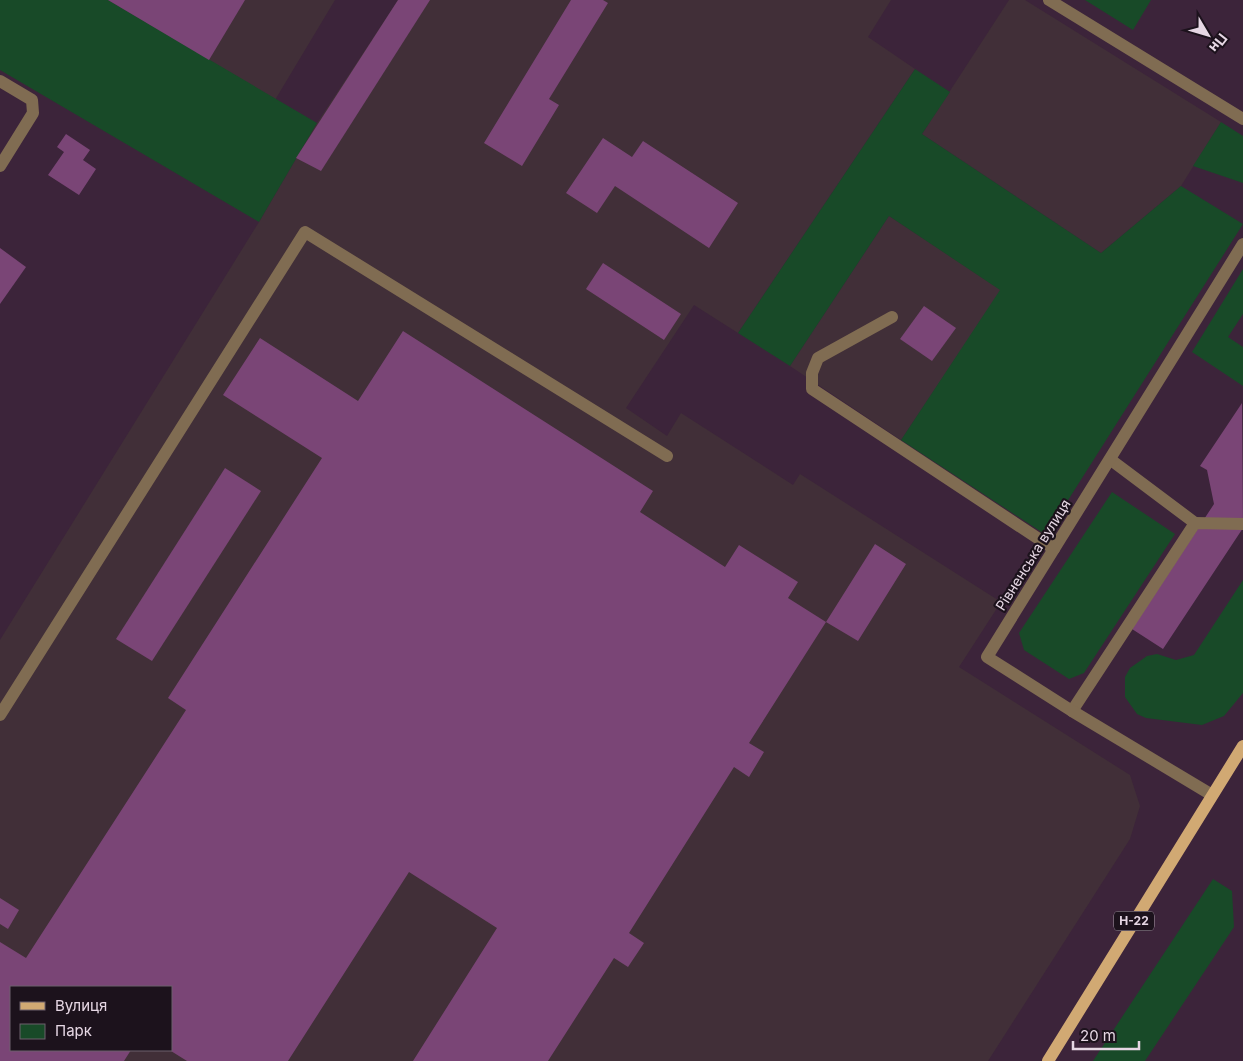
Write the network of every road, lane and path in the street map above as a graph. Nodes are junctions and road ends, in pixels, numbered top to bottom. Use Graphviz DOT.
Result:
graph roads {
  1 [pos="1049,0"];
  2 [pos="0,81"];
  3 [pos="1243,119"];
  4 [pos="0,166"];
  5 [pos="1243,244"];
  6 [pos="892,317"];
  7 [pos="667,456"];
  8 [pos="1111,460"];
  9 [pos="1195,523"];
  10 [pos="1243,524"];
  11 [pos="1054,549"];
  12 [pos="1072,711"];
  13 [pos="0,715"];
  14 [pos="1243,746"];
  15 [pos="1212,795"];
  16 [pos="1048,1061"];
  1 -- 3 [label="street"];
  2 -- 4 [label="street"];
  5 -- 8 [label="street, Рівненська вулиця"];
  6 -- 11 [label="street"];
  7 -- 13 [label="street"];
  8 -- 9 [label="street"];
  8 -- 11 [label="street, Рівненська вулиця"];
  9 -- 10 [label="street"];
  9 -- 12 [label="street"];
  11 -- 12 [label="street, Рівненська вулиця"];
  12 -- 15 [label="street, Рівненська вулиця"];
  14 -- 15 [label="main road, Н-22"];
  15 -- 16 [label="main road, Н-22"];
}
